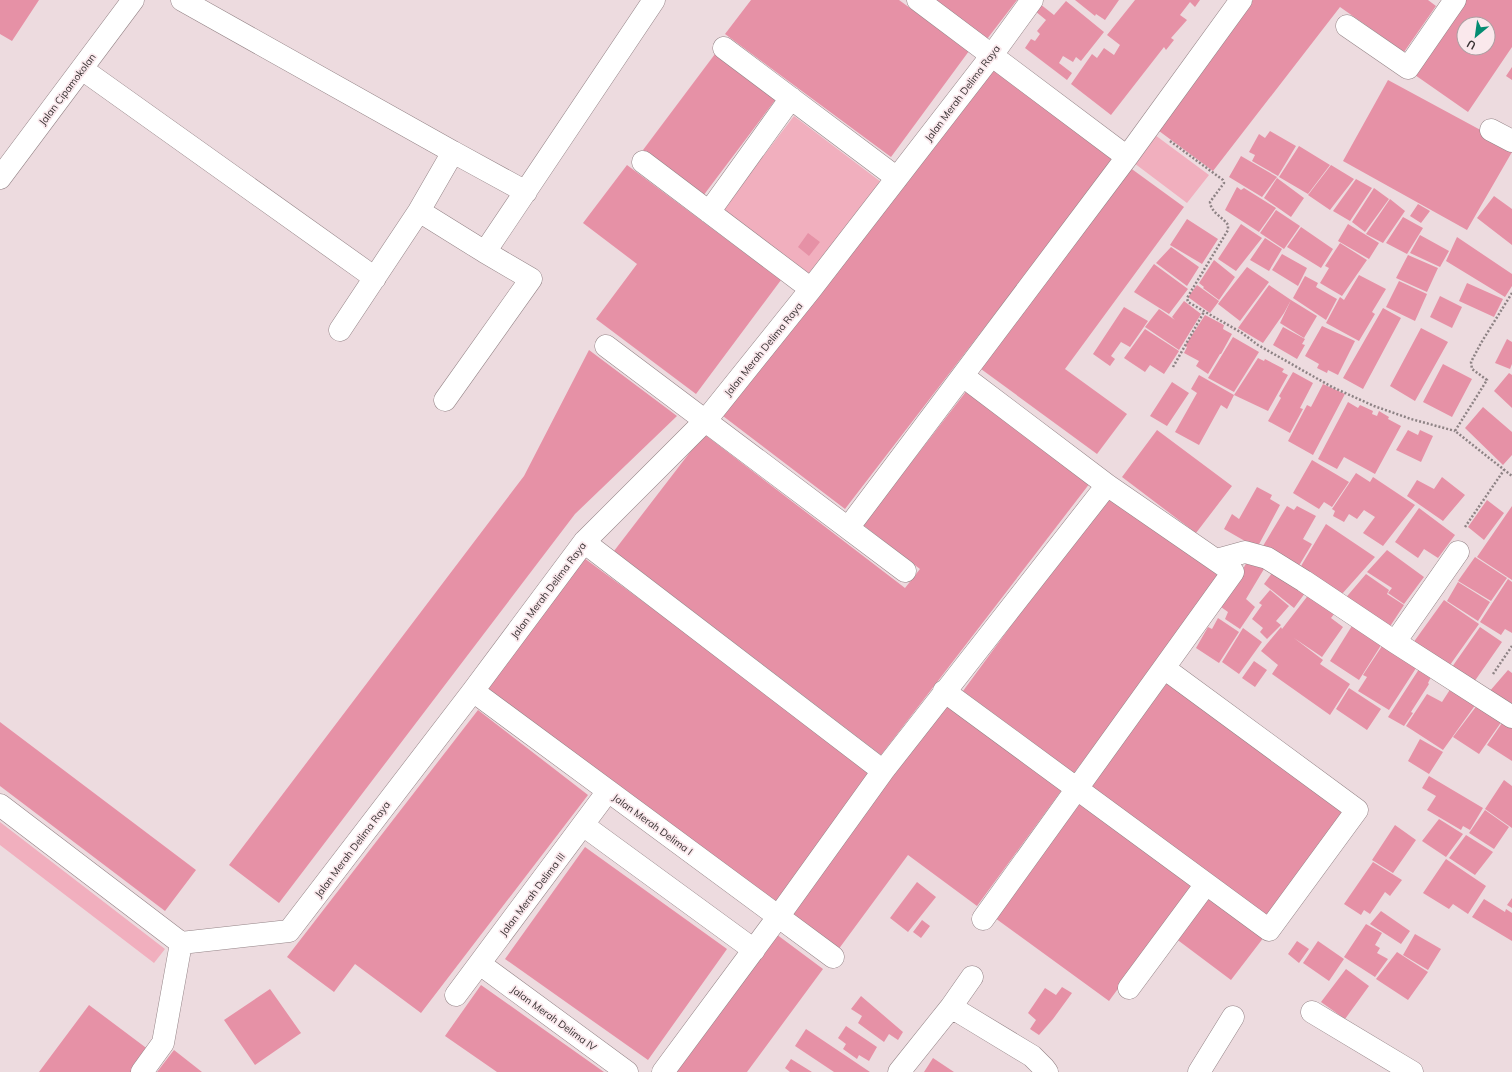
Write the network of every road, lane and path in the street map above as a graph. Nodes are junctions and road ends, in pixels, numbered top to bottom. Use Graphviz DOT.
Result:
graph roads {
  1 [pos="133,0"];
  2 [pos="182,0"];
  3 [pos="654,0"];
  4 [pos="918,0"];
  5 [pos="1032,0"];
  6 [pos="1241,0"];
  7 [pos="1449,2"];
  8 [pos="1347,26"];
  9 [pos="724,48"];
  10 [pos="992,55"];
  11 [pos="82,69"];
  12 [pos="791,98"];
  13 [pos="1149,126"];
  14 [pos="1491,130"];
  15 [pos="1512,140"];
  16 [pos="454,152"];
  17 [pos="1127,157"];
  18 [pos="643,162"];
  19 [pos="0,178"];
  20 [pos="897,178"];
  21 [pos="526,192"];
  22 [pos="419,211"];
  23 [pos="709,212"];
  24 [pos="485,252"];
  25 [pos="375,278"];
  26 [pos="811,289"];
  27 [pos="1512,293"];
  28 [pos="1204,312"];
  29 [pos="340,330"];
  30 [pos="606,346"];
  31 [pos="1173,367"];
  32 [pos="963,376"];
  33 [pos="445,400"];
  34 [pos="706,420"];
  35 [pos="1455,431"];
  36 [pos="1504,470"];
  37 [pos="1512,476"];
  38 [pos="1107,485"];
  39 [pos="848,528"];
  40 [pos="584,542"];
  41 [pos="1458,552"];
  42 [pos="1216,560"];
  43 [pos="905,571"];
  44 [pos="1395,642"];
  45 [pos="1512,646"];
  46 [pos="1164,668"];
  47 [pos="473,691"];
  48 [pos="944,691"];
  49 [pos="1479,696"];
  50 [pos="1512,717"];
  51 [pos="883,771"];
  52 [pos="1077,789"];
  53 [pos="608,791"];
  54 [pos="0,805"];
  55 [pos="583,825"];
  56 [pos="1206,884"];
  57 [pos="778,917"];
  58 [pos="982,919"];
  59 [pos="181,943"];
  60 [pos="754,950"];
  61 [pos="833,958"];
  62 [pos="480,964"];
  63 [pos="972,978"];
  64 [pos="1129,988"];
  65 [pos="456,995"];
  66 [pos="951,1007"];
  67 [pos="1312,1012"];
  68 [pos="1233,1017"];
  69 [pos="142,1072"];
  70 [pos="627,1072"];
  71 [pos="663,1072"];
  72 [pos="899,1072"];
  73 [pos="1047,1072"];
  74 [pos="1199,1072"];
  75 [pos="1412,1072"];
  1 -- 11 [label="street, Jalan Cipamokolan"];
  2 -- 16 [label="street"];
  3 -- 21 [label="street"];
  4 -- 10 [label="street"];
  5 -- 10 [label="street, Jalan Merah Delima Raya"];
  6 -- 13 [label="street"];
  7 -- 8 [label="street"];
  9 -- 12 [label="street"];
  10 -- 17 [label="street"];
  10 -- 20 [label="street, Jalan Merah Delima Raya"];
  11 -- 19 [label="street, Jalan Cipamokolan"];
  11 -- 25 [label="street"];
  12 -- 20 [label="street"];
  12 -- 23 [label="street"];
  13 -- 17 [label="street"];
  13 -- 28 [label="path"];
  14 -- 15 [label="street"];
  16 -- 21 [label="street"];
  16 -- 22 [label="street"];
  17 -- 32 [label="street"];
  18 -- 23 [label="street"];
  20 -- 26 [label="street, Jalan Merah Delima Raya"];
  21 -- 24 [label="street"];
  22 -- 24 [label="street"];
  22 -- 25 [label="street"];
  23 -- 26 [label="street"];
  24 -- 33 [label="street"];
  25 -- 29 [label="street"];
  26 -- 34 [label="street, Jalan Merah Delima Raya"];
  27 -- 35 [label="path"];
  28 -- 31 [label="path"];
  28 -- 35 [label="path"];
  30 -- 34 [label="street"];
  32 -- 38 [label="street"];
  32 -- 39 [label="street"];
  34 -- 39 [label="street"];
  34 -- 40 [label="street, Jalan Merah Delima Raya"];
  35 -- 36 [label="path"];
  36 -- 37 [label="path"];
  36 -- 41 [label="path"];
  38 -- 42 [label="street"];
  38 -- 48 [label="street"];
  39 -- 43 [label="street"];
  40 -- 47 [label="street, Jalan Merah Delima Raya"];
  40 -- 51 [label="street"];
  41 -- 44 [label="street"];
  42 -- 44 [label="street"];
  42 -- 46 [label="street"];
  44 -- 49 [label="street"];
  45 -- 49 [label="path"];
  46 -- 52 [label="street"];
  46 -- 56 [label="street"];
  47 -- 53 [label="street, Jalan Merah Delima I"];
  47 -- 59 [label="street, Jalan Merah Delima Raya"];
  48 -- 51 [label="street"];
  48 -- 52 [label="street"];
  49 -- 50 [label="street"];
  51 -- 57 [label="street"];
  52 -- 56 [label="street"];
  52 -- 58 [label="street"];
  53 -- 55 [label="street, Jalan Merah Delima III"];
  53 -- 57 [label="street, Jalan Merah Delima I"];
  54 -- 59 [label="street"];
  55 -- 60 [label="street"];
  55 -- 62 [label="street, Jalan Merah Delima III"];
  56 -- 64 [label="street"];
  57 -- 60 [label="street"];
  57 -- 61 [label="street, Jalan Merah Delima I"];
  59 -- 69 [label="street"];
  60 -- 71 [label="street"];
  62 -- 65 [label="street, Jalan Merah Delima III"];
  62 -- 70 [label="street, Jalan Merah Delima IV"];
  63 -- 66 [label="street"];
  66 -- 72 [label="street"];
  66 -- 73 [label="street"];
  67 -- 75 [label="street"];
  68 -- 74 [label="street"];
}
